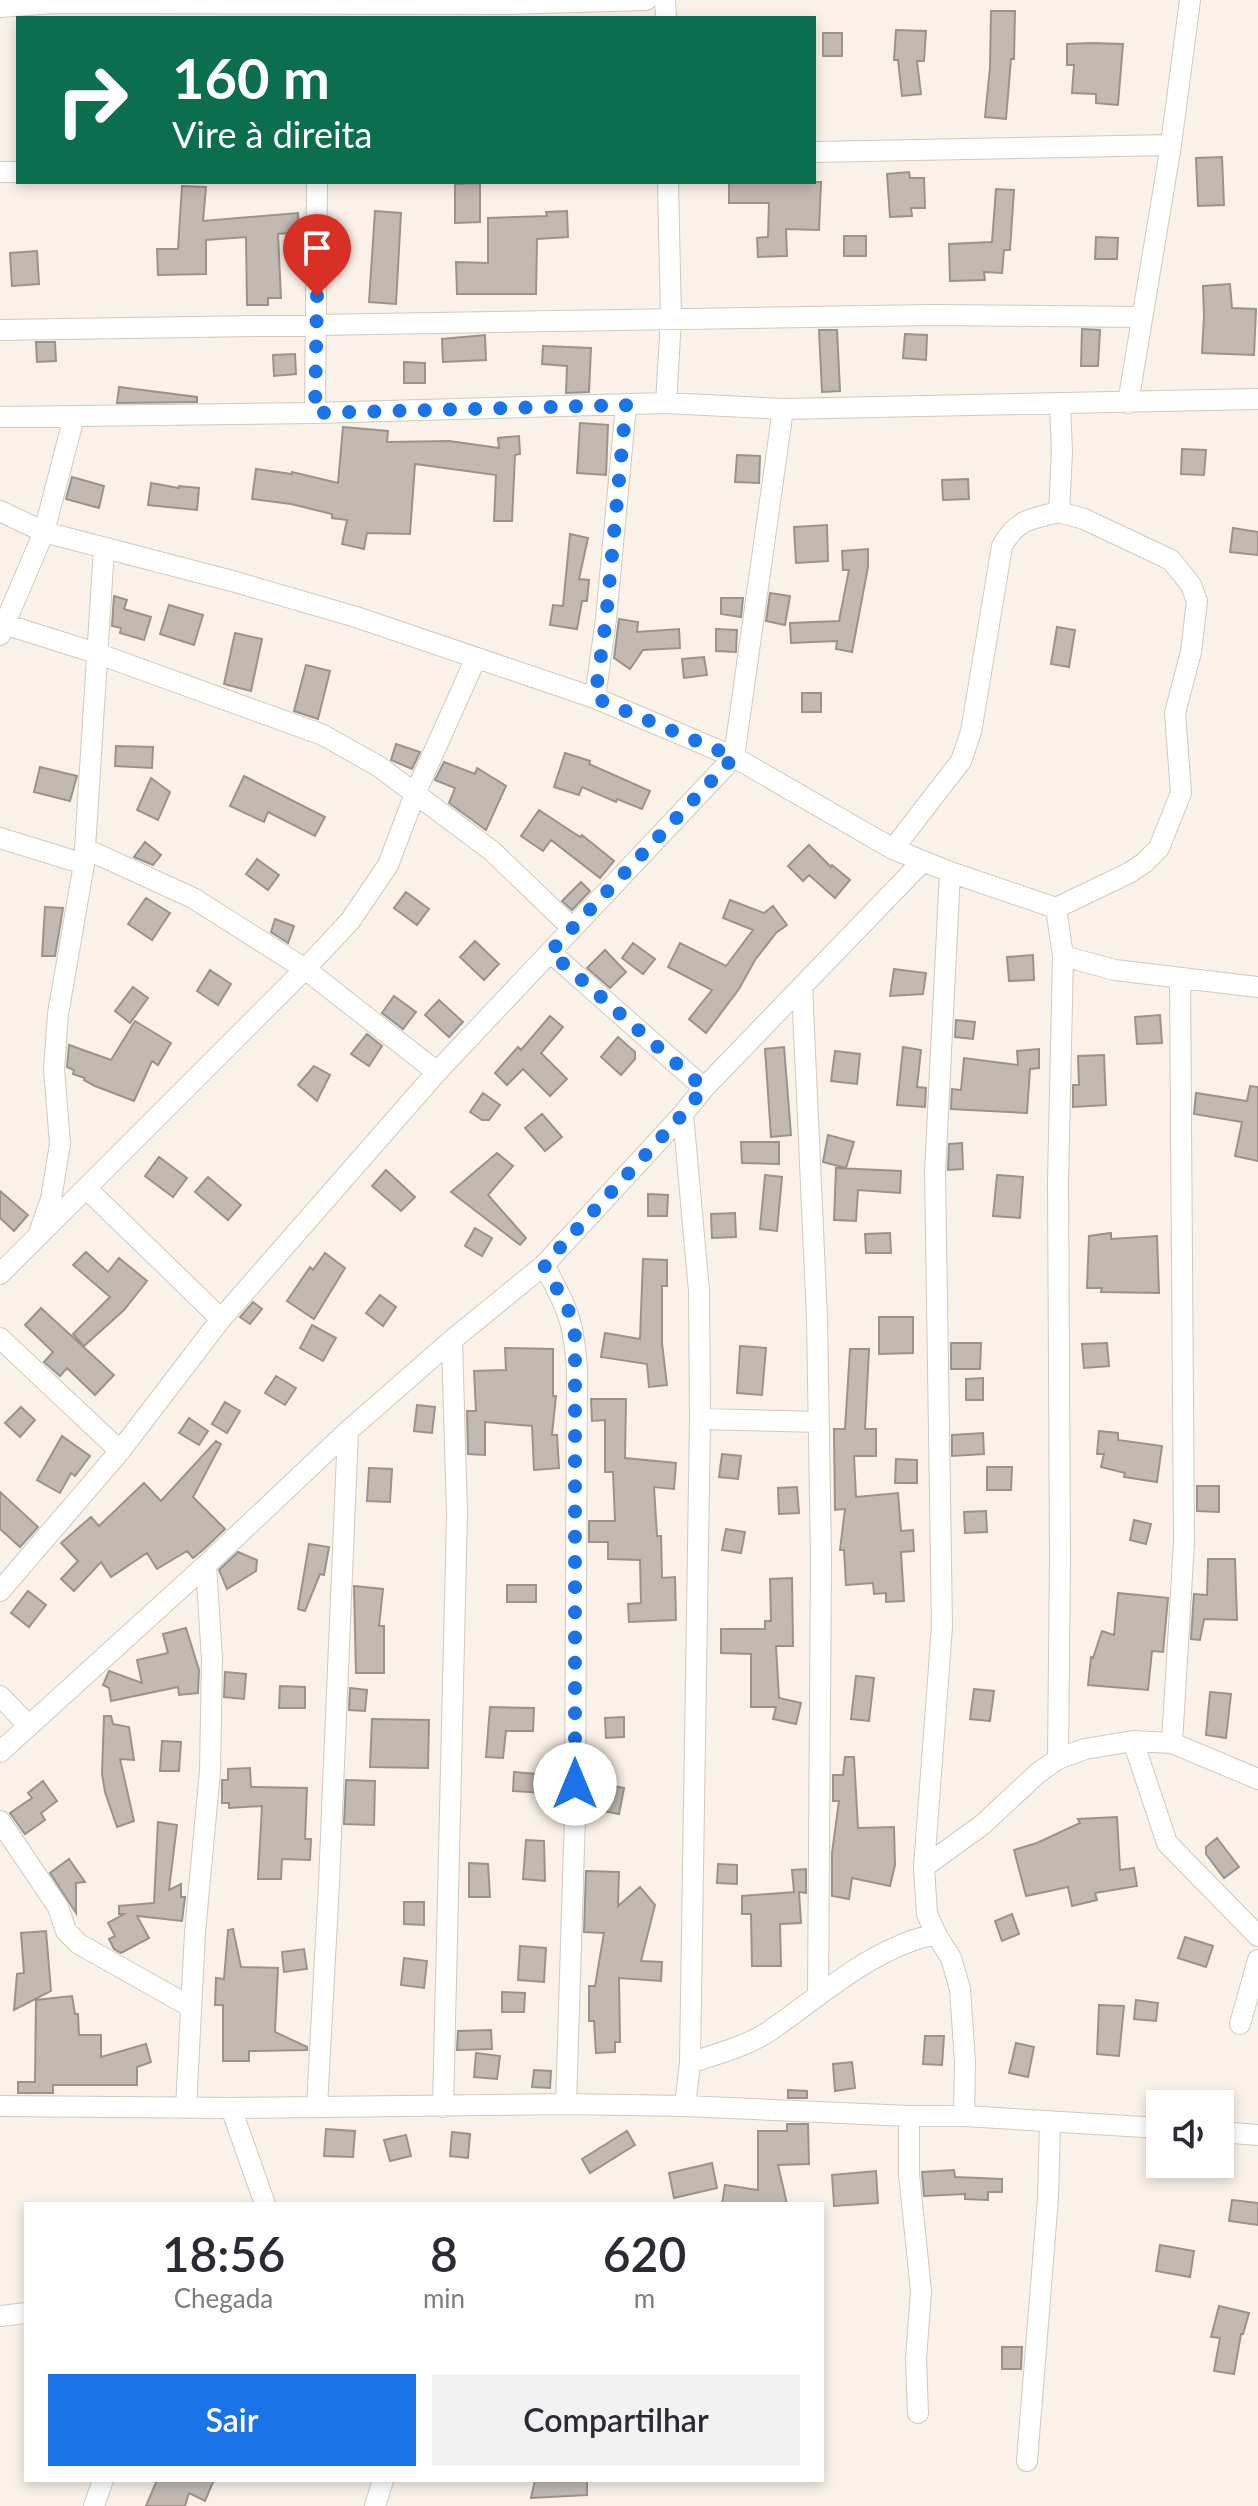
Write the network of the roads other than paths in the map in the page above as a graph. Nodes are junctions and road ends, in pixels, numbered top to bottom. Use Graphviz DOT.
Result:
graph roads {
  1 [pos="646,0"];
  2 [pos="1190,0"];
  3 [pos="56,2"];
  4 [pos="0,7"];
  5 [pos="315,10"];
  6 [pos="1171,145"];
  7 [pos="816,152"];
  8 [pos="317,184"];
  9 [pos="668,184"];
  10 [pos="1142,317"];
  11 [pos="671,319"];
  12 [pos="317,324"];
  13 [pos="0,330"];
  14 [pos="1258,399"];
  15 [pos="666,403"];
  16 [pos="1060,403"];
  17 [pos="1128,403"];
  18 [pos="626,405"];
  19 [pos="783,409"];
  20 [pos="315,413"];
  21 [pos="0,417"];
  22 [pos="74,417"];
  23 [pos="0,511"];
  24 [pos="1059,512"];
  25 [pos="44,532"];
  26 [pos="104,548"];
  27 [pos="2,629"];
  28 [pos="96,653"];
  29 [pos="476,658"];
  30 [pos="595,698"];
  31 [pos="734,757"];
  32 [pos="415,794"];
  33 [pos="0,838"];
  34 [pos="893,849"];
  35 [pos="85,857"];
  36 [pos="922,862"];
  37 [pos="950,872"];
  38 [pos="1056,908"];
  39 [pos="572,928"];
  40 [pos="550,952"];
  41 [pos="1063,956"];
  42 [pos="305,969"];
  43 [pos="1180,979"];
  44 [pos="802,986"];
  45 [pos="1258,987"];
  46 [pos="437,1072"];
  47 [pos="704,1088"];
  48 [pos="683,1114"];
  49 [pos="86,1188"];
  50 [pos="38,1238"];
  51 [pos="544,1265"];
  52 [pos="0,1274"];
  53 [pos="221,1319"];
  54 [pos="0,1338"];
  55 [pos="452,1340"];
  56 [pos="700,1419"];
  57 [pos="819,1422"];
  58 [pos="348,1431"];
  59 [pos="120,1451"];
  60 [pos="206,1565"];
  61 [pos="0,1591"];
  62 [pos="0,1696"];
  63 [pos="29,1726"];
  64 [pos="1133,1741"];
  65 [pos="1172,1743"];
  66 [pos="0,1752"];
  67 [pos="1058,1759"];
  68 [pos="1258,1779"];
  69 [pos="0,1821"];
  70 [pos="924,1867"];
  71 [pos="936,1934"];
  72 [pos="1258,1936"];
  73 [pos="1258,1960"];
  74 [pos="818,1996"];
  75 [pos="191,2007"];
  76 [pos="1240,2024"];
  77 [pos="690,2063"];
  78 [pos="566,2104"];
  79 [pos="0,2106"];
  80 [pos="685,2106"];
  81 [pos="317,2107"];
  82 [pos="443,2107"];
  83 [pos="186,2108"];
  84 [pos="231,2108"];
  85 [pos="909,2116"];
  86 [pos="964,2116"];
  87 [pos="1050,2121"];
  88 [pos="1146,2127"];
  89 [pos="1234,2133"];
  90 [pos="1258,2135"];
  91 [pos="264,2202"];
  92 [pos="24,2313"];
  93 [pos="0,2316"];
  94 [pos="918,2413"];
  95 [pos="1027,2461"];
  96 [pos="102,2482"];
  97 [pos="382,2482"];
  98 [pos="94,2506"];
  99 [pos="375,2506"];
  1 -- 5 [label="street"];
  2 -- 6 [label="street"];
  3 -- 4 [label="street"];
  3 -- 5 [label="street"];
  6 -- 7 [label="street"];
  6 -- 10 [label="street"];
  8 -- 12 [label="street"];
  9 -- 11 [label="street"];
  10 -- 11 [label="street"];
  10 -- 17 [label="street"];
  11 -- 12 [label="street"];
  11 -- 15 [label="street"];
  12 -- 13 [label="street"];
  12 -- 20 [label="street"];
  14 -- 17 [label="street"];
  15 -- 18 [label="street"];
  15 -- 19 [label="street"];
  16 -- 17 [label="street"];
  16 -- 19 [label="street"];
  16 -- 24 [label="street"];
  18 -- 20 [label="street"];
  18 -- 30 [label="street"];
  19 -- 31 [label="street"];
  20 -- 22 [label="street"];
  21 -- 22 [label="street"];
  22 -- 25 [label="street"];
  23 -- 25 [label="street"];
  24 -- 34 [label="street"];
  24 -- 38 [label="street"];
  25 -- 26 [label="street"];
  25 -- 27 [label="street"];
  26 -- 28 [label="street"];
  26 -- 29 [label="street"];
  27 -- 28 [label="street"];
  28 -- 32 [label="street"];
  28 -- 35 [label="street"];
  29 -- 30 [label="street"];
  29 -- 32 [label="street"];
  30 -- 31 [label="street"];
  31 -- 34 [label="street"];
  31 -- 39 [label="street"];
  32 -- 39 [label="street"];
  32 -- 42 [label="street"];
  33 -- 35 [label="street"];
  34 -- 36 [label="street"];
  35 -- 42 [label="street"];
  35 -- 50 [label="street"];
  36 -- 37 [label="street"];
  36 -- 44 [label="street"];
  37 -- 38 [label="street"];
  37 -- 70 [label="street"];
  38 -- 41 [label="street"];
  39 -- 40 [label="street"];
  40 -- 46 [label="street"];
  40 -- 47 [label="street"];
  41 -- 43 [label="street"];
  41 -- 67 [label="street"];
  42 -- 46 [label="street"];
  42 -- 49 [label="street"];
  43 -- 45 [label="street"];
  43 -- 65 [label="street"];
  44 -- 47 [label="street"];
  44 -- 57 [label="street"];
  46 -- 53 [label="street"];
  47 -- 48 [label="street"];
  48 -- 51 [label="street"];
  48 -- 56 [label="street"];
  49 -- 50 [label="street"];
  49 -- 53 [label="street"];
  50 -- 52 [label="street"];
  51 -- 55 [label="street"];
  51 -- 78 [label="street"];
  53 -- 59 [label="street"];
  54 -- 59 [label="street"];
  55 -- 58 [label="street"];
  55 -- 82 [label="street"];
  56 -- 57 [label="street"];
  56 -- 77 [label="street"];
  57 -- 74 [label="street"];
  58 -- 60 [label="street"];
  58 -- 81 [label="street"];
  59 -- 61 [label="street"];
  60 -- 63 [label="street"];
  60 -- 75 [label="street"];
  62 -- 63 [label="street"];
  63 -- 66 [label="street"];
  64 -- 65 [label="street"];
  64 -- 67 [label="street"];
  64 -- 72 [label="street"];
  65 -- 68 [label="street"];
  67 -- 70 [label="street"];
  69 -- 75 [label="street"];
  70 -- 71 [label="street"];
  71 -- 74 [label="street"];
  71 -- 86 [label="street"];
  73 -- 76 [label="street"];
  74 -- 77 [label="street"];
  75 -- 83 [label="street"];
  77 -- 80 [label="street"];
  78 -- 80 [label="street"];
  78 -- 82 [label="street"];
  79 -- 83 [label="street"];
  80 -- 85 [label="street"];
  81 -- 82 [label="street"];
  81 -- 84 [label="street"];
  83 -- 84 [label="street"];
  84 -- 91 [label="street"];
  85 -- 86 [label="street"];
  85 -- 94 [label="street"];
  86 -- 87 [label="street"];
  87 -- 88 [label="street"];
  87 -- 95 [label="street"];
  89 -- 90 [label="street"];
  92 -- 93 [label="street"];
  96 -- 98 [label="street"];
  97 -- 99 [label="street"];
}
